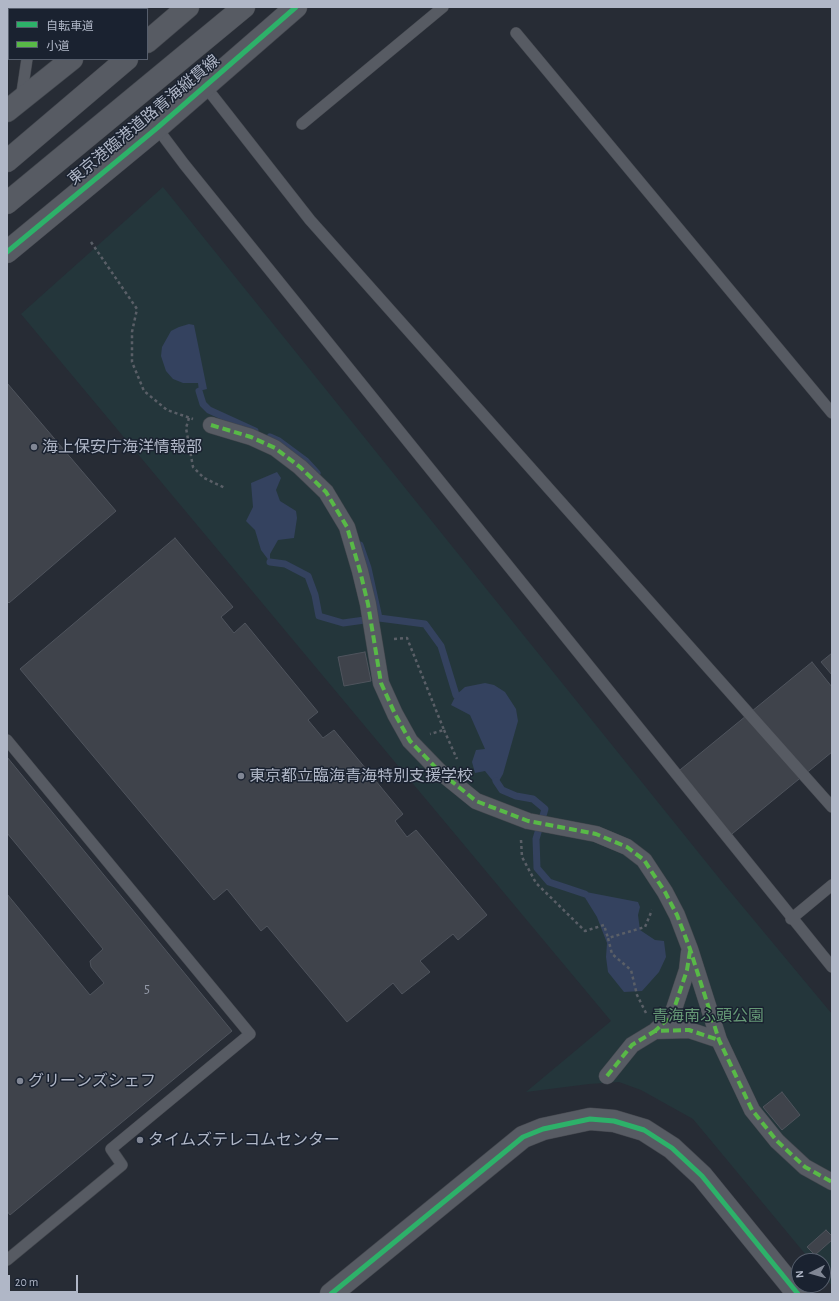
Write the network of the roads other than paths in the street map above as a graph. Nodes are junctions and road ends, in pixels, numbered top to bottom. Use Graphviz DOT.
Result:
graph roads {
  1 [pos="188,7"];
  2 [pos="244,7"];
  3 [pos="296,7"];
  4 [pos="443,7"];
  5 [pos="516,33"];
  6 [pos="148,41"];
  7 [pos="27,60"];
  8 [pos="71,60"];
  9 [pos="126,60"];
  10 [pos="205,86"];
  11 [pos="14,105"];
  12 [pos="302,124"];
  13 [pos="157,128"];
  14 [pos="7,161"];
  15 [pos="7,203"];
  16 [pos="7,252"];
  17 [pos="832,414"];
  18 [pos="211,425"];
  19 [pos="7,740"];
  20 [pos="832,806"];
  21 [pos="832,885"];
  22 [pos="791,919"];
  23 [pos="690,949"];
  24 [pos="832,967"];
  25 [pos="655,1031"];
  26 [pos="719,1040"];
  27 [pos="607,1076"];
  28 [pos="832,1182"];
  29 [pos="7,1260"];
  30 [pos="331,1294"];
  31 [pos="798,1294"];
  1 -- 6 [label="street"];
  2 -- 15 [label="street"];
  3 -- 10 [label="street, 東京港臨港道路青海縦貫線"];
  4 -- 12 [label="lane"];
  5 -- 17 [label="lane"];
  7 -- 11 [label="lane"];
  8 -- 11 [label="street"];
  9 -- 14 [label="street"];
  10 -- 13 [label="street, 東京港臨港道路青海縦貫線"];
  10 -- 20 [label="lane"];
  13 -- 16 [label="street, 東京港臨港道路青海縦貫線"];
  13 -- 22 [label="lane"];
  18 -- 23 [label="street"];
  19 -- 29 [label="lane"];
  21 -- 22 [label="lane"];
  22 -- 24 [label="lane"];
  23 -- 25 [label="street"];
  23 -- 26 [label="street"];
  25 -- 26 [label="street"];
  25 -- 27 [label="street"];
  26 -- 28 [label="street"];
  30 -- 31 [label="street"];
}
